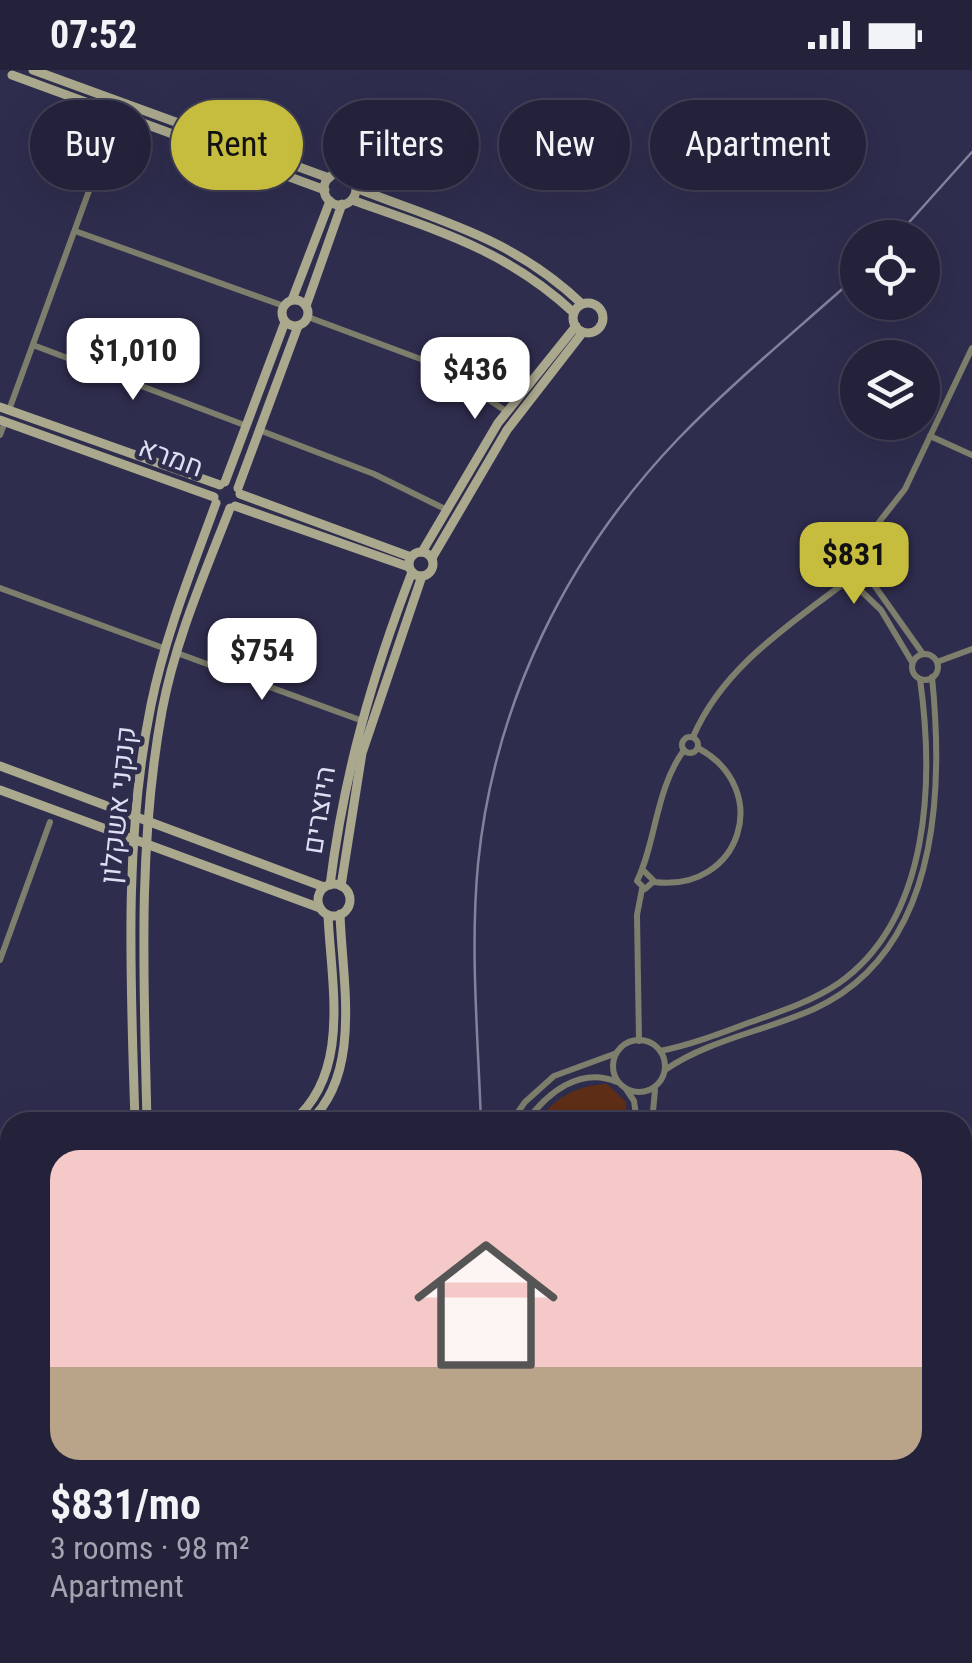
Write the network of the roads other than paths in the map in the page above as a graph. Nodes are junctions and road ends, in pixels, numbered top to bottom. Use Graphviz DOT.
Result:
graph roads {
  1 [pos="33,70"];
  2 [pos="13,72"];
  3 [pos="0,80"];
  4 [pos="82,100"];
  5 [pos="151,126"];
  6 [pos="323,176"];
  7 [pos="323,189"];
  8 [pos="90,190"];
  9 [pos="325,190"];
  10 [pos="355,190"];
  11 [pos="361,190"];
  12 [pos="330,201"];
  13 [pos="347,202"];
  14 [pos="75,231"];
  15 [pos="288,303"];
  16 [pos="582,304"];
  17 [pos="306,306"];
  18 [pos="574,313"];
  19 [pos="308,317"];
  20 [pos="285,322"];
  21 [pos="298,326"];
  22 [pos="579,329"];
  23 [pos="33,345"];
  24 [pos="972,348"];
  25 [pos="5,408"];
  26 [pos="506,411"];
  27 [pos="940,415"];
  28 [pos="2,421"];
  29 [pos="246,426"];
  30 [pos="258,430"];
  31 [pos="0,435"];
  32 [pos="928,440"];
  33 [pos="939,440"];
  34 [pos="972,455"];
  35 [pos="223,484"];
  36 [pos="239,491"];
  37 [pos="215,500"];
  38 [pos="232,508"];
  39 [pos="445,509"];
  40 [pos="876,526"];
  41 [pos="427,555"];
  42 [pos="414,568"];
  43 [pos="866,575"];
  44 [pos="843,584"];
  45 [pos="0,588"];
  46 [pos="858,588"];
  47 [pos="972,649"];
  48 [pos="171,651"];
  49 [pos="923,654"];
  50 [pos="912,662"];
  51 [pos="937,662"];
  52 [pos="932,677"];
  53 [pos="920,679"];
  54 [pos="360,720"];
  55 [pos="694,737"];
  56 [pos="698,748"];
  57 [pos="684,750"];
  58 [pos="0,766"];
  59 [pos="0,790"];
  60 [pos="145,796"];
  61 [pos="113,806"];
  62 [pos="45,807"];
  63 [pos="65,814"];
  64 [pos="137,815"];
  65 [pos="149,818"];
  66 [pos="50,822"];
  67 [pos="164,824"];
  68 [pos="112,831"];
  69 [pos="134,838"];
  70 [pos="145,844"];
  71 [pos="168,852"];
  72 [pos="132,856"];
  73 [pos="145,860"];
  74 [pos="645,872"];
  75 [pos="654,882"];
  76 [pos="332,886"];
  77 [pos="642,888"];
  78 [pos="324,911"];
  79 [pos="340,914"];
  80 [pos="0,960"];
  81 [pos="640,1040"];
  82 [pos="622,1046"];
  83 [pos="660,1051"];
  84 [pos="664,1070"];
  85 [pos="658,1085"];
  86 [pos="622,1086"];
  87 [pos="135,1112"];
  88 [pos="147,1112"];
  89 [pos="302,1112"];
  90 [pos="318,1112"];
  91 [pos="518,1112"];
  92 [pos="534,1112"];
  93 [pos="635,1112"];
  94 [pos="652,1112"];
  1 -- 6 [label="street"];
  2 -- 3 [label="street"];
  2 -- 4 [label="street"];
  5 -- 7 [label="street"];
  8 -- 14 [label="street"];
  9 -- 12 [label="street"];
  10 -- 13 [label="street"];
  11 -- 16 [label="street"];
  12 -- 13 [label="street"];
  12 -- 15 [label="street"];
  13 -- 17 [label="street"];
  13 -- 18 [label="street"];
  14 -- 15 [label="street"];
  14 -- 23 [label="street"];
  15 -- 17 [label="street"];
  15 -- 20 [label="street"];
  16 -- 18 [label="street"];
  16 -- 22 [label="street"];
  17 -- 19 [label="street"];
  18 -- 22 [label="street"];
  19 -- 21 [label="street"];
  19 -- 26 [label="street"];
  20 -- 21 [label="street"];
  20 -- 29 [label="street"];
  21 -- 30 [label="street"];
  22 -- 26 [label="street"];
  22 -- 41 [label="street"];
  23 -- 25 [label="street"];
  23 -- 29 [label="street"];
  24 -- 27 [label="street"];
  25 -- 35 [label="street, חמרא"];
  26 -- 39 [label="street"];
  28 -- 31 [label="street"];
  28 -- 37 [label="street, חמרא"];
  29 -- 35 [label="street"];
  30 -- 36 [label="street"];
  30 -- 39 [label="street"];
  32 -- 40 [label="street"];
  33 -- 34 [label="street"];
  35 -- 36 [label="street, חמרא"];
  35 -- 37 [label="street, קנקני אשקלון"];
  36 -- 38 [label="street, קנקני אשקלון"];
  36 -- 42 [label="street"];
  37 -- 38 [label="street, חמרא"];
  37 -- 48 [label="street, קנקני אשקלון"];
  38 -- 42 [label="street"];
  38 -- 48 [label="street, קנקני אשקלון"];
  39 -- 41 [label="street"];
  41 -- 42 [label="street"];
  41 -- 42 [label="street"];
  42 -- 54 [label="street, היוצרים"];
  42 -- 76 [label="street, היוצרים"];
  43 -- 44 [label="street"];
  43 -- 46 [label="street"];
  43 -- 49 [label="street"];
  44 -- 46 [label="street"];
  44 -- 55 [label="street"];
  45 -- 48 [label="street"];
  46 -- 50 [label="street"];
  47 -- 51 [label="street"];
  48 -- 54 [label="street"];
  48 -- 60 [label="street, קנקני אשקלון"];
  49 -- 50 [label="street"];
  49 -- 51 [label="street"];
  50 -- 53 [label="street"];
  51 -- 52 [label="street"];
  52 -- 53 [label="street"];
  52 -- 84 [label="street"];
  53 -- 83 [label="street"];
  54 -- 76 [label="street, היוצרים"];
  55 -- 56 [label="street"];
  55 -- 57 [label="street"];
  56 -- 57 [label="street"];
  56 -- 75 [label="street"];
  57 -- 74 [label="street"];
  58 -- 61 [label="street"];
  59 -- 62 [label="street"];
  60 -- 61 [label="street"];
  60 -- 64 [label="street, קנקני אשקלון"];
  60 -- 65 [label="street, קנקני אשקלון"];
  60 -- 67 [label="street"];
  61 -- 64 [label="street"];
  62 -- 63 [label="street"];
  62 -- 66 [label="street"];
  63 -- 66 [label="street"];
  63 -- 68 [label="street"];
  64 -- 65 [label="street"];
  64 -- 69 [label="street, קנקני אשקלון"];
  65 -- 67 [label="street"];
  65 -- 70 [label="street, קנקני אשקלון"];
  66 -- 80 [label="street"];
  67 -- 76 [label="street"];
  68 -- 69 [label="street"];
  68 -- 72 [label="street"];
  69 -- 70 [label="street"];
  69 -- 72 [label="street, קנקני אשקלון"];
  70 -- 71 [label="street"];
  70 -- 73 [label="street, קנקני אשקלון"];
  71 -- 73 [label="street"];
  71 -- 78 [label="street"];
  72 -- 87 [label="street, קנקני אשקלון"];
  73 -- 88 [label="street, קנקני אשקלון"];
  74 -- 75 [label="street"];
  74 -- 77 [label="street"];
  75 -- 77 [label="street"];
  76 -- 78 [label="street"];
  76 -- 79 [label="street"];
  77 -- 81 [label="street"];
  78 -- 79 [label="street"];
  78 -- 89 [label="street"];
  79 -- 90 [label="street"];
  81 -- 82 [label="street"];
  81 -- 83 [label="street"];
  82 -- 86 [label="street"];
  82 -- 91 [label="street"];
  83 -- 84 [label="street"];
  84 -- 85 [label="street"];
  85 -- 86 [label="street"];
  85 -- 94 [label="street"];
  86 -- 92 [label="street"];
  86 -- 93 [label="street"];
}
